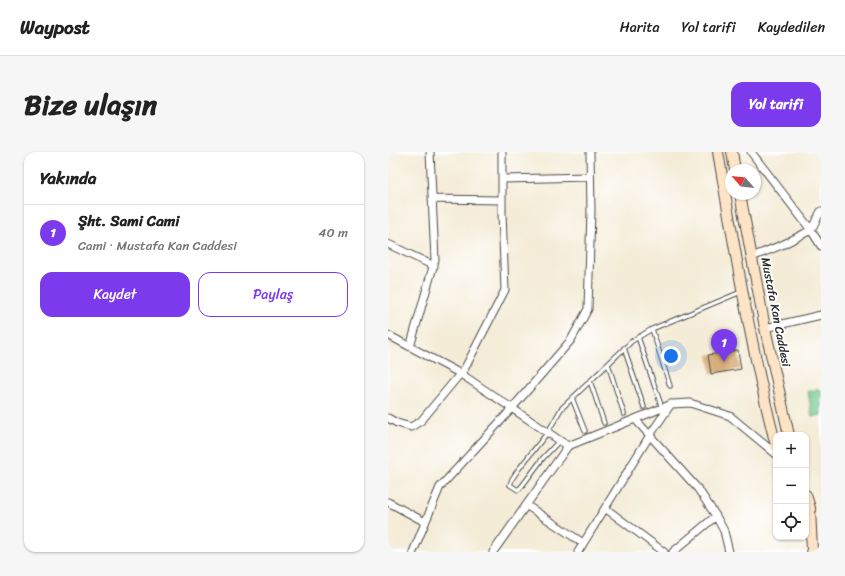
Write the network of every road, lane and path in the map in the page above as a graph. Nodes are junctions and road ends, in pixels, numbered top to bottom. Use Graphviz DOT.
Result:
graph roads {
  1 [pos="430,152"];
  2 [pos="502,152"];
  3 [pos="590,152"];
  4 [pos="718,152"];
  5 [pos="732,152"];
  6 [pos="751,152"];
  7 [pos="734,164"];
  8 [pos="590,178"];
  9 [pos="502,179"];
  10 [pos="432,199"];
  11 [pos="502,200"];
  12 [pos="741,200"];
  13 [pos="821,211"];
  14 [pos="810,230"];
  15 [pos="388,244"];
  16 [pos="821,246"];
  17 [pos="752,257"];
  18 [pos="434,266"];
  19 [pos="741,292"];
  20 [pos="821,315"];
  21 [pos="765,328"];
  22 [pos="652,329"];
  23 [pos="388,335"];
  24 [pos="638,337"];
  25 [pos="410,347"];
  26 [pos="624,348"];
  27 [pos="608,364"];
  28 [pos="461,374"];
  29 [pos="590,381"];
  30 [pos="670,386"];
  31 [pos="572,398"];
  32 [pos="672,404"];
  33 [pos="644,407"];
  34 [pos="512,408"];
  35 [pos="662,408"];
  36 [pos="624,414"];
  37 [pos="388,418"];
  38 [pos="635,419"];
  39 [pos="604,423"];
  40 [pos="584,431"];
  41 [pos="548,432"];
  42 [pos="788,432"];
  43 [pos="773,434"];
  44 [pos="650,435"];
  45 [pos="560,440"];
  46 [pos="568,446"];
  47 [pos="773,452"];
  48 [pos="388,502"];
  49 [pos="809,504"];
  50 [pos="526,505"];
  51 [pos="605,508"];
  52 [pos="716,516"];
  53 [pos="425,522"];
  54 [pos="808,540"];
  55 [pos="583,543"];
  56 [pos="814,551"];
  57 [pos="413,552"];
  58 [pos="493,552"];
  59 [pos="578,552"];
  60 [pos="664,552"];
  61 [pos="673,552"];
  62 [pos="729,552"];
  1 -- 10 [label="street"];
  2 -- 9 [label="street"];
  3 -- 8 [label="street"];
  4 -- 19 [label="street"];
  5 -- 7 [label="street"];
  6 -- 14 [label="street"];
  8 -- 9 [label="street"];
  8 -- 34 [label="street"];
  9 -- 11 [label="street"];
  10 -- 11 [label="street"];
  10 -- 18 [label="street"];
  11 -- 28 [label="street"];
  12 -- 17 [label="street, Mustafa Kan Caddesi"];
  13 -- 14 [label="street"];
  14 -- 16 [label="street"];
  14 -- 17 [label="street"];
  15 -- 18 [label="street"];
  17 -- 21 [label="street, Mustafa Kan Caddesi"];
  18 -- 25 [label="street"];
  19 -- 22 [label="lane"];
  19 -- 43 [label="street"];
  20 -- 21 [label="street"];
  21 -- 42 [label="street, Mustafa Kan Caddesi"];
  22 -- 24 [label="lane"];
  22 -- 30 [label="lane"];
  23 -- 25 [label="street"];
  24 -- 26 [label="lane"];
  24 -- 35 [label="lane"];
  25 -- 28 [label="street"];
  26 -- 27 [label="lane"];
  26 -- 33 [label="lane"];
  27 -- 29 [label="lane"];
  27 -- 36 [label="lane"];
  28 -- 34 [label="street"];
  28 -- 37 [label="street"];
  29 -- 31 [label="lane"];
  29 -- 39 [label="lane"];
  31 -- 40 [label="lane"];
  31 -- 41 [label="lane"];
  32 -- 35 [label="street"];
  32 -- 44 [label="street"];
  32 -- 47 [label="street"];
  34 -- 41 [label="street"];
  34 -- 53 [label="street"];
  35 -- 38 [label="street"];
  38 -- 44 [label="street"];
  38 -- 46 [label="street"];
  41 -- 45 [label="street"];
  41 -- 45 [label="lane"];
  44 -- 51 [label="street"];
  44 -- 52 [label="street"];
  45 -- 46 [label="street"];
  46 -- 50 [label="street"];
  48 -- 53 [label="street"];
  49 -- 56 [label="street"];
  50 -- 55 [label="street"];
  50 -- 58 [label="street"];
  51 -- 55 [label="street"];
  51 -- 60 [label="street"];
  52 -- 61 [label="street"];
  52 -- 62 [label="street"];
  53 -- 57 [label="street"];
  54 -- 56 [label="street"];
  55 -- 59 [label="street"];
}
